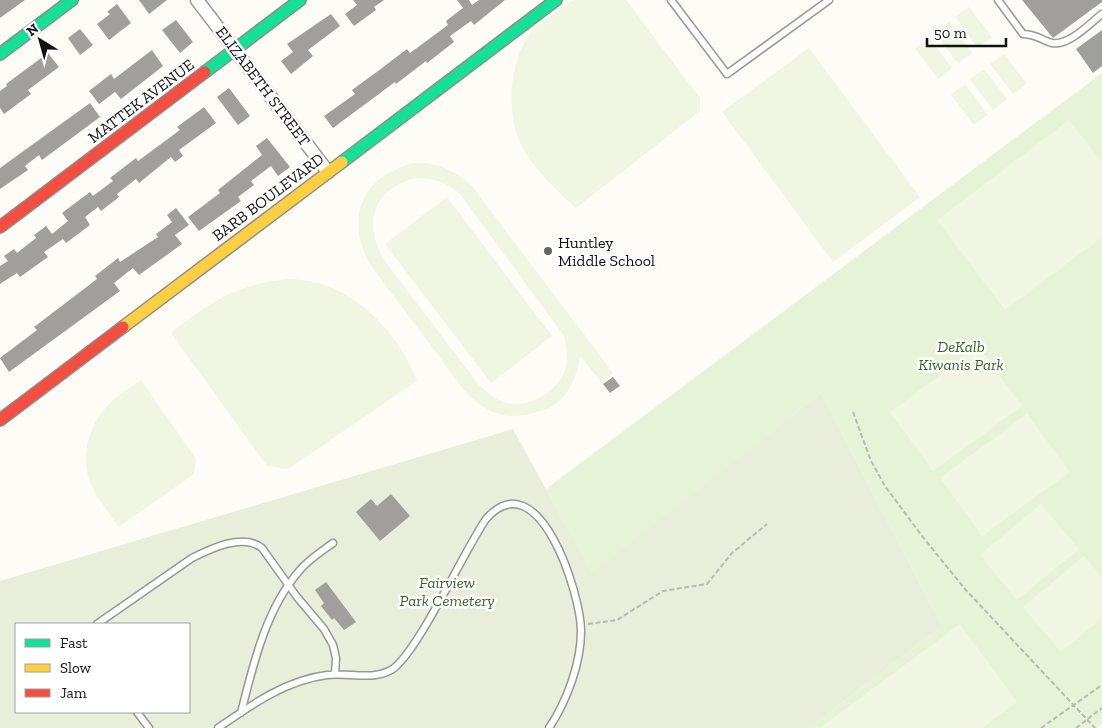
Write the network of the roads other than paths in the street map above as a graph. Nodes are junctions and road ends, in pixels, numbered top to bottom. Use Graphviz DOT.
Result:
graph roads {
  1 [pos="72,0"];
  2 [pos="198,0"];
  3 [pos="300,0"];
  4 [pos="556,0"];
  5 [pos="671,0"];
  6 [pos="829,0"];
  7 [pos="998,0"];
  8 [pos="1102,14"];
  9 [pos="235,50"];
  10 [pos="0,54"];
  11 [pos="328,172"];
  12 [pos="0,228"];
  13 [pos="0,420"];
  14 [pos="333,543"];
  15 [pos="288,585"];
  16 [pos="98,623"];
  17 [pos="335,674"];
  18 [pos="138,713"];
  19 [pos="241,713"];
  20 [pos="149,728"];
  21 [pos="218,728"];
  22 [pos="549,728"];
  1 -- 10 [label="street"];
  2 -- 9 [label="street, ELIZABETH STREET"];
  3 -- 9 [label="street, MATTEK AVENUE"];
  4 -- 11 [label="street, BARB BOULEVARD"];
  5 -- 6 [label="lane"];
  7 -- 8 [label="lane"];
  9 -- 11 [label="street, ELIZABETH STREET"];
  9 -- 12 [label="street, MATTEK AVENUE"];
  11 -- 13 [label="street, BARB BOULEVARD"];
  14 -- 15 [label="lane"];
  15 -- 16 [label="lane"];
  15 -- 17 [label="lane"];
  15 -- 19 [label="lane"];
  17 -- 19 [label="lane"];
  17 -- 22 [label="lane"];
  18 -- 20 [label="lane"];
  19 -- 21 [label="lane"];
}
